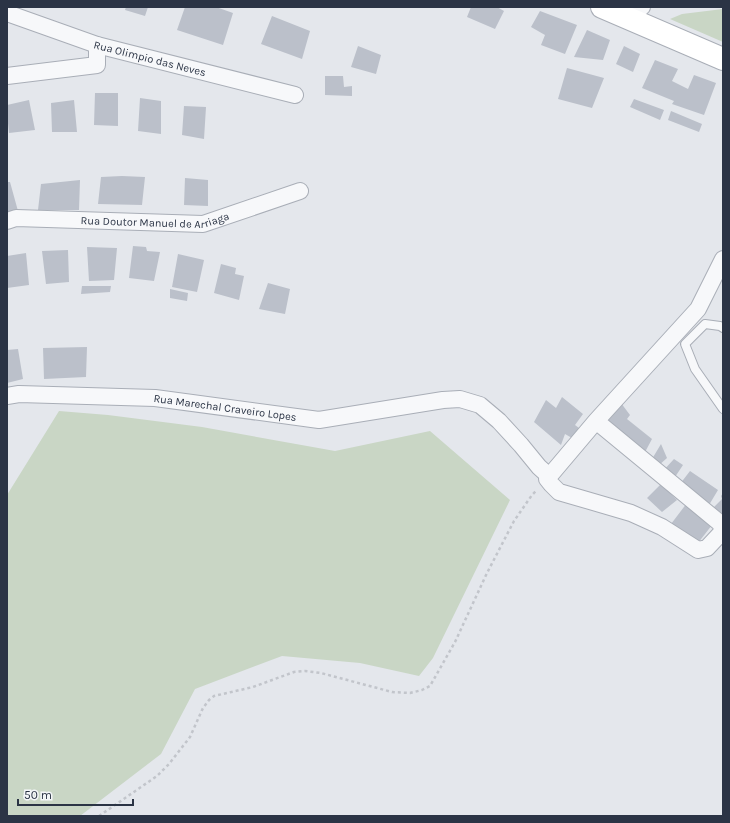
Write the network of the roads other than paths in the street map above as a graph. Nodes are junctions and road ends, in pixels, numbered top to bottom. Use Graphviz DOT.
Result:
graph roads {
  1 [pos="642,7"];
  2 [pos="608,10"];
  3 [pos="7,13"];
  4 [pos="97,45"];
  5 [pos="723,58"];
  6 [pos="7,76"];
  7 [pos="295,95"];
  8 [pos="300,191"];
  9 [pos="7,221"];
  10 [pos="723,260"];
  11 [pos="723,328"];
  12 [pos="7,396"];
  13 [pos="723,409"];
  14 [pos="596,421"];
  15 [pos="548,478"];
  1 -- 2 [label="street"];
  2 -- 5 [label="street"];
  3 -- 4 [label="street, Rua Olimpio das Neves"];
  4 -- 6 [label="street"];
  4 -- 7 [label="street, Rua Olimpio das Neves"];
  8 -- 9 [label="street, Rua Doutor Manuel de Arriaga"];
  10 -- 14 [label="street"];
  11 -- 13 [label="lane"];
  12 -- 15 [label="street, Rua Marechal Craveiro Lopes"];
  14 -- 15 [label="street"];
  14 -- 15 [label="street, Rua Marechal Craveiro Lopes"];
}
